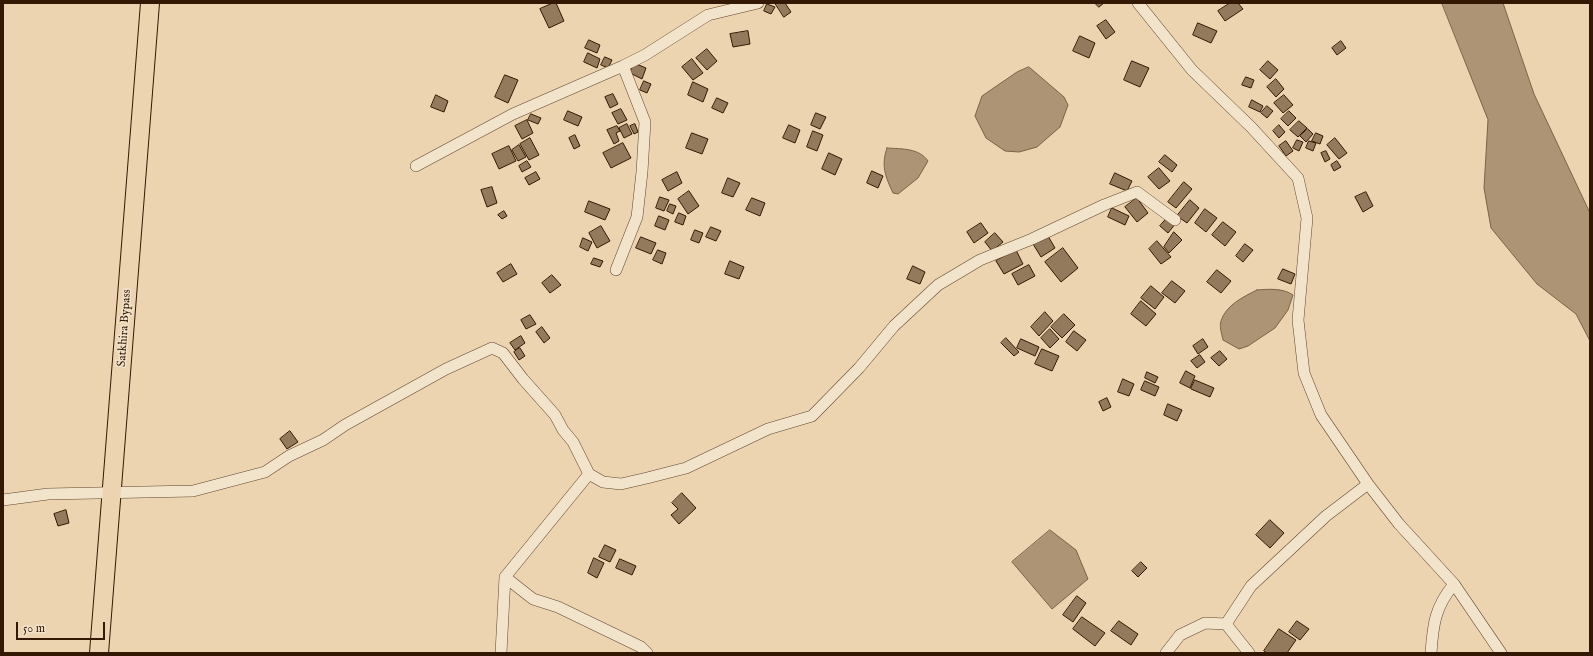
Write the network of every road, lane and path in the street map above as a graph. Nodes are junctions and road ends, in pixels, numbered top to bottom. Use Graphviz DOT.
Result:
graph roads {
  1 [pos="150,3"];
  2 [pos="758,3"];
  3 [pos="1138,3"];
  4 [pos="623,66"];
  5 [pos="416,166"];
  6 [pos="1175,220"];
  7 [pos="616,270"];
  8 [pos="590,474"];
  9 [pos="1368,484"];
  10 [pos="113,492"];
  11 [pos="3,500"];
  12 [pos="505,577"];
  13 [pos="1454,584"];
  14 [pos="1226,624"];
  15 [pos="99,653"];
  16 [pos="501,653"];
  17 [pos="647,653"];
  18 [pos="1166,653"];
  19 [pos="1249,653"];
  20 [pos="1431,653"];
  21 [pos="1501,653"];
  1 -- 10 [label="highway, Satkhira Bypass"];
  2 -- 4 [label="street"];
  3 -- 9 [label="street"];
  4 -- 5 [label="street"];
  4 -- 7 [label="street"];
  6 -- 8 [label="street"];
  8 -- 10 [label="street"];
  8 -- 12 [label="street"];
  9 -- 13 [label="street"];
  9 -- 14 [label="street"];
  10 -- 11 [label="street"];
  10 -- 15 [label="highway, Satkhira Bypass"];
  12 -- 16 [label="street"];
  12 -- 17 [label="street"];
  13 -- 20 [label="street"];
  13 -- 21 [label="street"];
  14 -- 18 [label="street"];
  14 -- 19 [label="street"];
}
